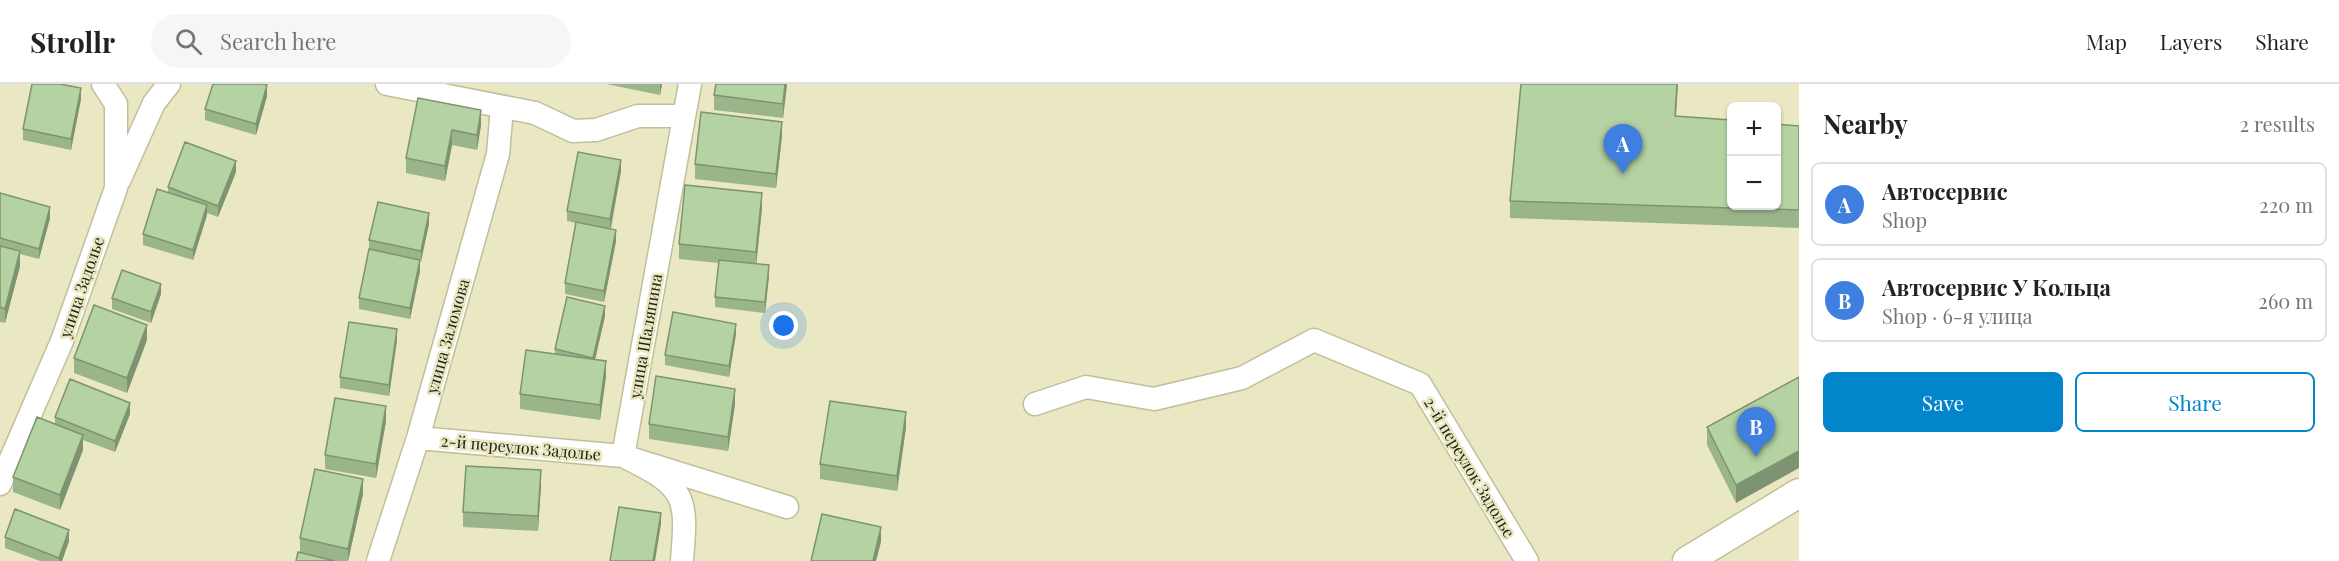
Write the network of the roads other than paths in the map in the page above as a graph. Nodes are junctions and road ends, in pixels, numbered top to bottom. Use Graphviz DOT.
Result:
graph roads {
  1 [pos="103,84"];
  2 [pos="169,84"];
  3 [pos="387,84"];
  4 [pos="690,84"];
  5 [pos="502,108"];
  6 [pos="684,116"];
  7 [pos="116,188"];
  8 [pos="1035,404"];
  9 [pos="418,438"];
  10 [pos="623,456"];
  11 [pos="0,484"];
  12 [pos="1799,493"];
  13 [pos="787,507"];
  14 [pos="378,561"];
  15 [pos="682,561"];
  16 [pos="1527,561"];
  17 [pos="1687,561"];
  1 -- 7 [label="street, улица Задолье"];
  2 -- 7 [label="street"];
  3 -- 5 [label="street"];
  4 -- 6 [label="street, улица Шаляпина"];
  5 -- 6 [label="street"];
  5 -- 9 [label="street, улица Заломова"];
  6 -- 10 [label="street, улица Шаляпина"];
  7 -- 11 [label="street, улица Задолье"];
  8 -- 16 [label="street, 2-й переулок Задолье"];
  9 -- 10 [label="street, 2-й переулок Задолье"];
  9 -- 14 [label="street, улица Заломова"];
  10 -- 13 [label="street"];
  10 -- 15 [label="street"];
  12 -- 17 [label="street"];
}
